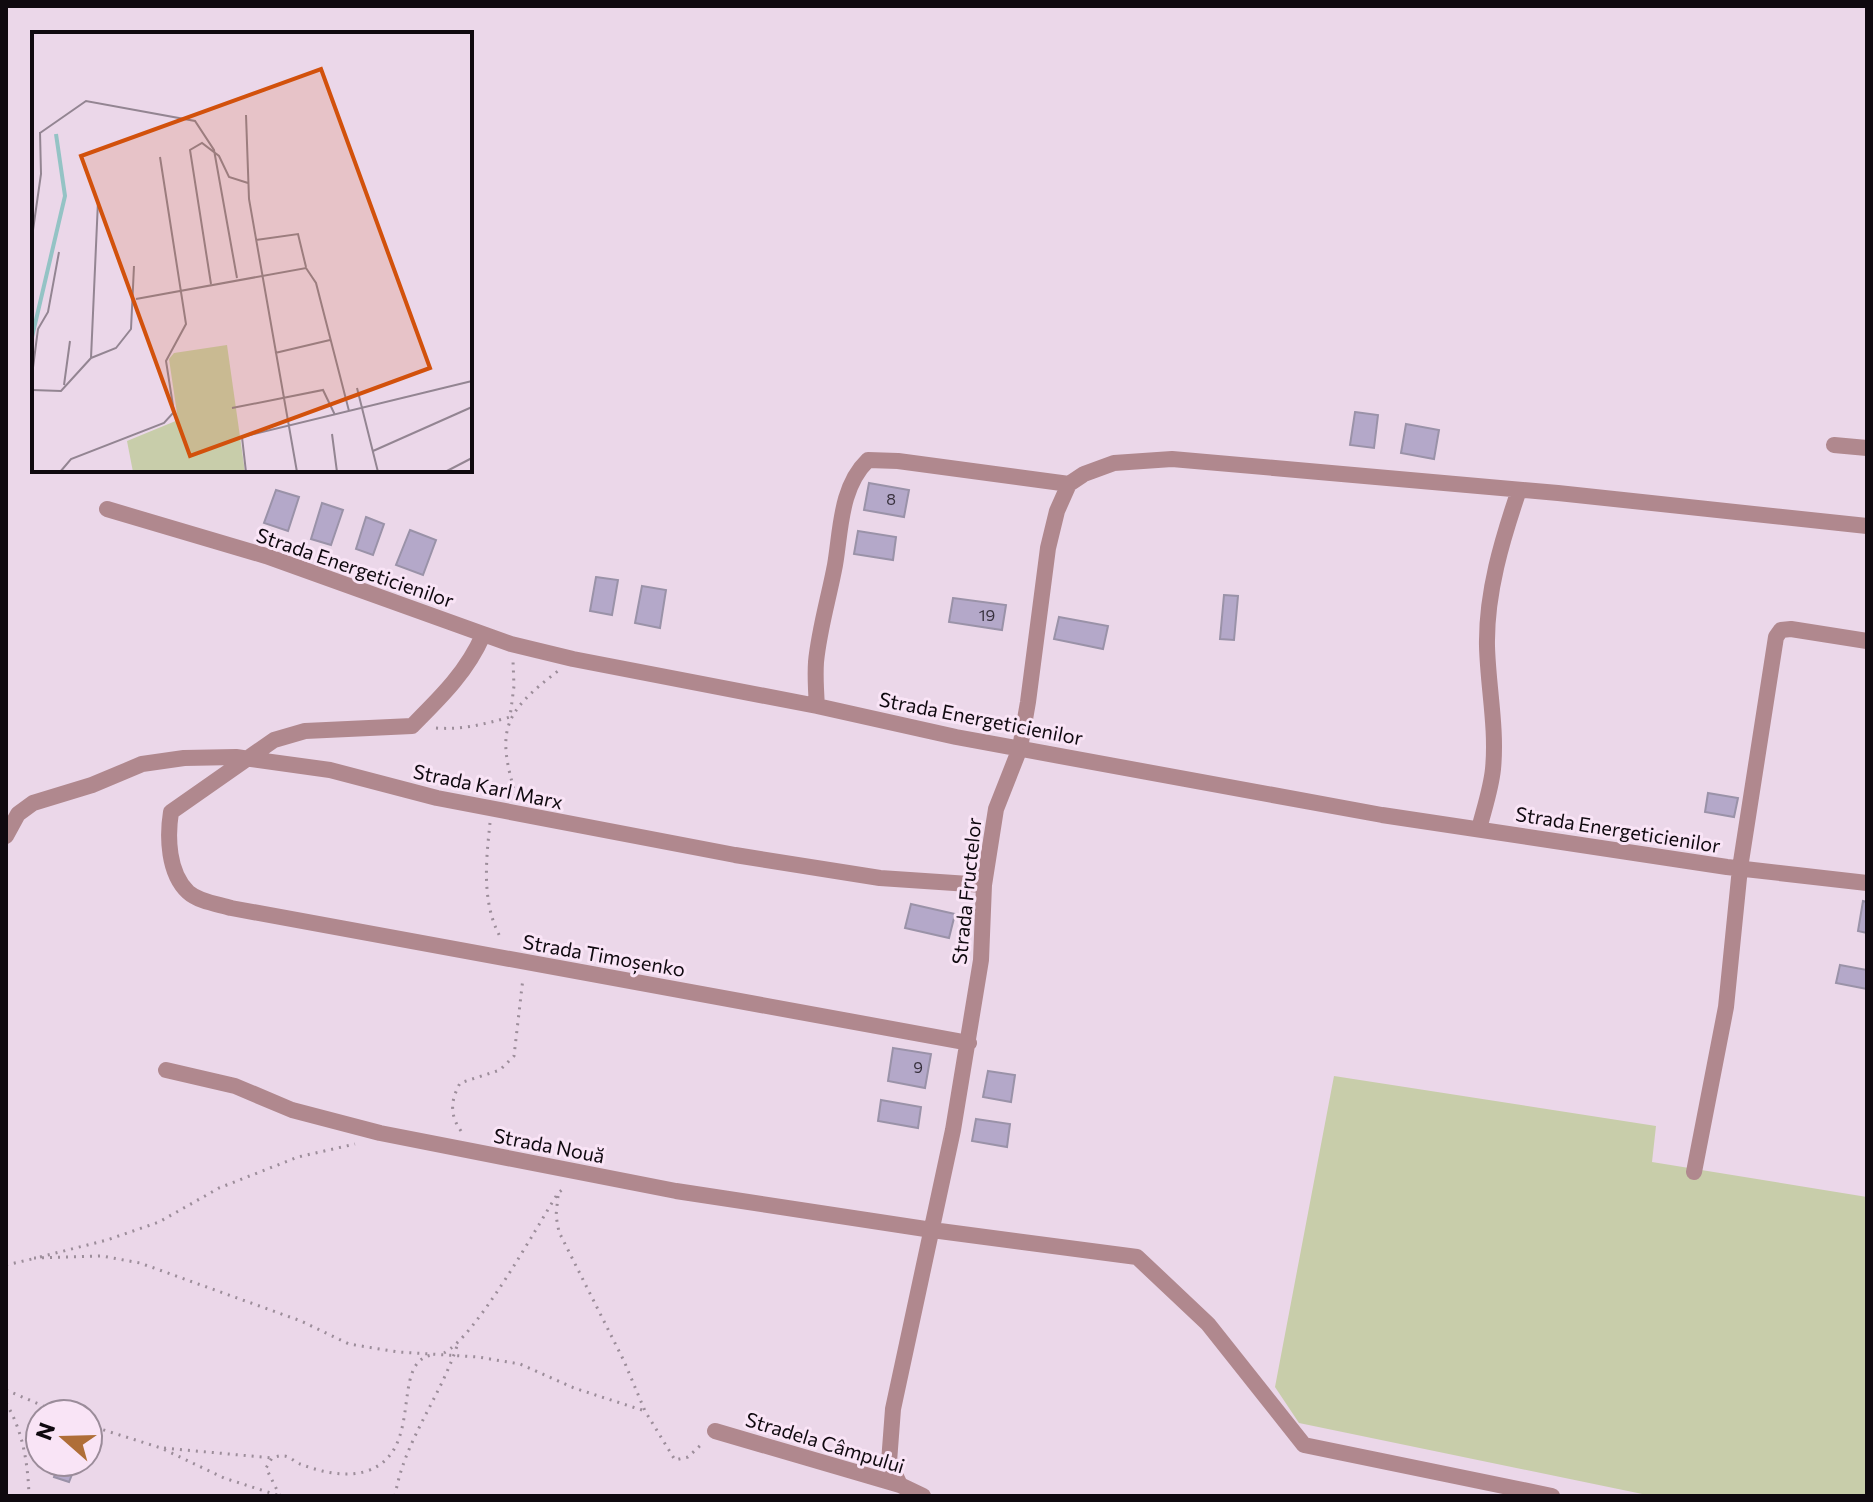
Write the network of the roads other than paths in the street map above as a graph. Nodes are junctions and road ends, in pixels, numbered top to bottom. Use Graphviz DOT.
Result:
graph roads {
  1 [pos="1834,445"];
  2 [pos="1867,448"];
  3 [pos="1069,484"];
  4 [pos="1519,490"];
  5 [pos="107,509"];
  6 [pos="1867,526"];
  7 [pos="483,635"];
  8 [pos="1867,641"];
  9 [pos="817,706"];
  10 [pos="1020,748"];
  11 [pos="246,758"];
  12 [pos="1479,829"];
  13 [pos="6,836"];
  14 [pos="1740,868"];
  15 [pos="1867,883"];
  16 [pos="984,885"];
  17 [pos="969,1043"];
  18 [pos="166,1070"];
  19 [pos="1694,1172"];
  20 [pos="932,1230"];
  21 [pos="715,1431"];
  22 [pos="900,1485"];
  23 [pos="923,1496"];
  24 [pos="1552,1496"];
  1 -- 2 [label="street"];
  3 -- 4 [label="street"];
  3 -- 9 [label="street"];
  3 -- 10 [label="street, Strada Fructelor"];
  4 -- 6 [label="street"];
  4 -- 12 [label="street"];
  5 -- 7 [label="street, Strada Energeticienilor"];
  7 -- 9 [label="street, Strada Energeticienilor"];
  7 -- 11 [label="street, Strada Timoșenko"];
  8 -- 14 [label="street"];
  9 -- 10 [label="street, Strada Energeticienilor"];
  10 -- 12 [label="street, Strada Energeticienilor"];
  10 -- 16 [label="street, Strada Fructelor"];
  11 -- 13 [label="street, Strada Karl Marx"];
  11 -- 16 [label="street, Strada Karl Marx"];
  11 -- 17 [label="street, Strada Timoșenko"];
  12 -- 14 [label="street, Strada Energeticienilor"];
  14 -- 15 [label="street, Strada Energeticienilor"];
  14 -- 19 [label="street"];
  16 -- 17 [label="street, Strada Fructelor"];
  17 -- 20 [label="street, Strada Fructelor"];
  18 -- 20 [label="street, Strada Nouă"];
  20 -- 22 [label="street, Strada Fructelor"];
  20 -- 24 [label="street"];
  21 -- 22 [label="street, Stradela Câmpului"];
  22 -- 23 [label="street, Stradela Câmpului"];
}
